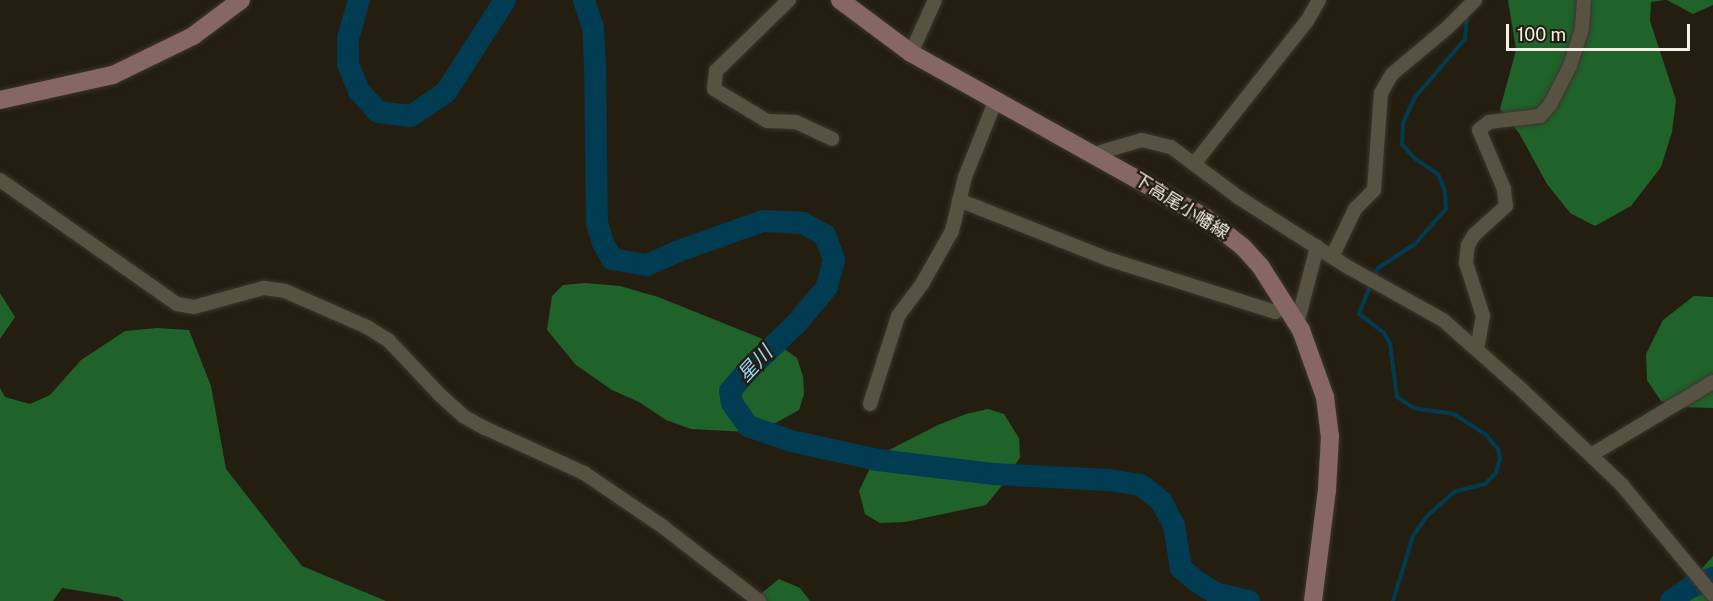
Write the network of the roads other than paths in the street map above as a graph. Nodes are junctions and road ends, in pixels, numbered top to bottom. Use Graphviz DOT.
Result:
graph roads {
  1 [pos="241,0"];
  2 [pos="789,0"];
  3 [pos="840,0"];
  4 [pos="935,0"];
  5 [pos="1319,0"];
  6 [pos="1475,0"];
  7 [pos="1584,0"];
  8 [pos="911,53"];
  9 [pos="0,100"];
  10 [pos="995,102"];
  11 [pos="832,139"];
  12 [pos="1094,154"];
  13 [pos="1194,164"];
  14 [pos="0,180"];
  15 [pos="959,200"];
  16 [pos="1317,247"];
  17 [pos="1332,257"];
  18 [pos="1286,304"];
  19 [pos="1297,324"];
  20 [pos="1477,350"];
  21 [pos="1713,382"];
  22 [pos="870,404"];
  23 [pos="1591,455"];
  24 [pos="1711,592"];
  25 [pos="1314,593"];
  26 [pos="759,601"];
  1 -- 9 [label="main road"];
  2 -- 11 [label="street"];
  3 -- 8 [label="main road, 下高尾小幡線"];
  4 -- 8 [label="street"];
  5 -- 13 [label="street"];
  6 -- 17 [label="street"];
  7 -- 20 [label="street"];
  8 -- 10 [label="main road, 下高尾小幡線"];
  10 -- 12 [label="main road, 下高尾小幡線"];
  10 -- 15 [label="street"];
  12 -- 13 [label="street"];
  12 -- 18 [label="main road, 下高尾小幡線"];
  13 -- 16 [label="street"];
  14 -- 26 [label="street"];
  15 -- 18 [label="street"];
  15 -- 22 [label="street"];
  16 -- 17 [label="street"];
  16 -- 19 [label="street"];
  17 -- 20 [label="street"];
  18 -- 19 [label="main road, 下高尾小幡線"];
  19 -- 25 [label="main road, 下高尾小幡線"];
  20 -- 23 [label="street"];
  21 -- 23 [label="street"];
  23 -- 24 [label="street"];
}
